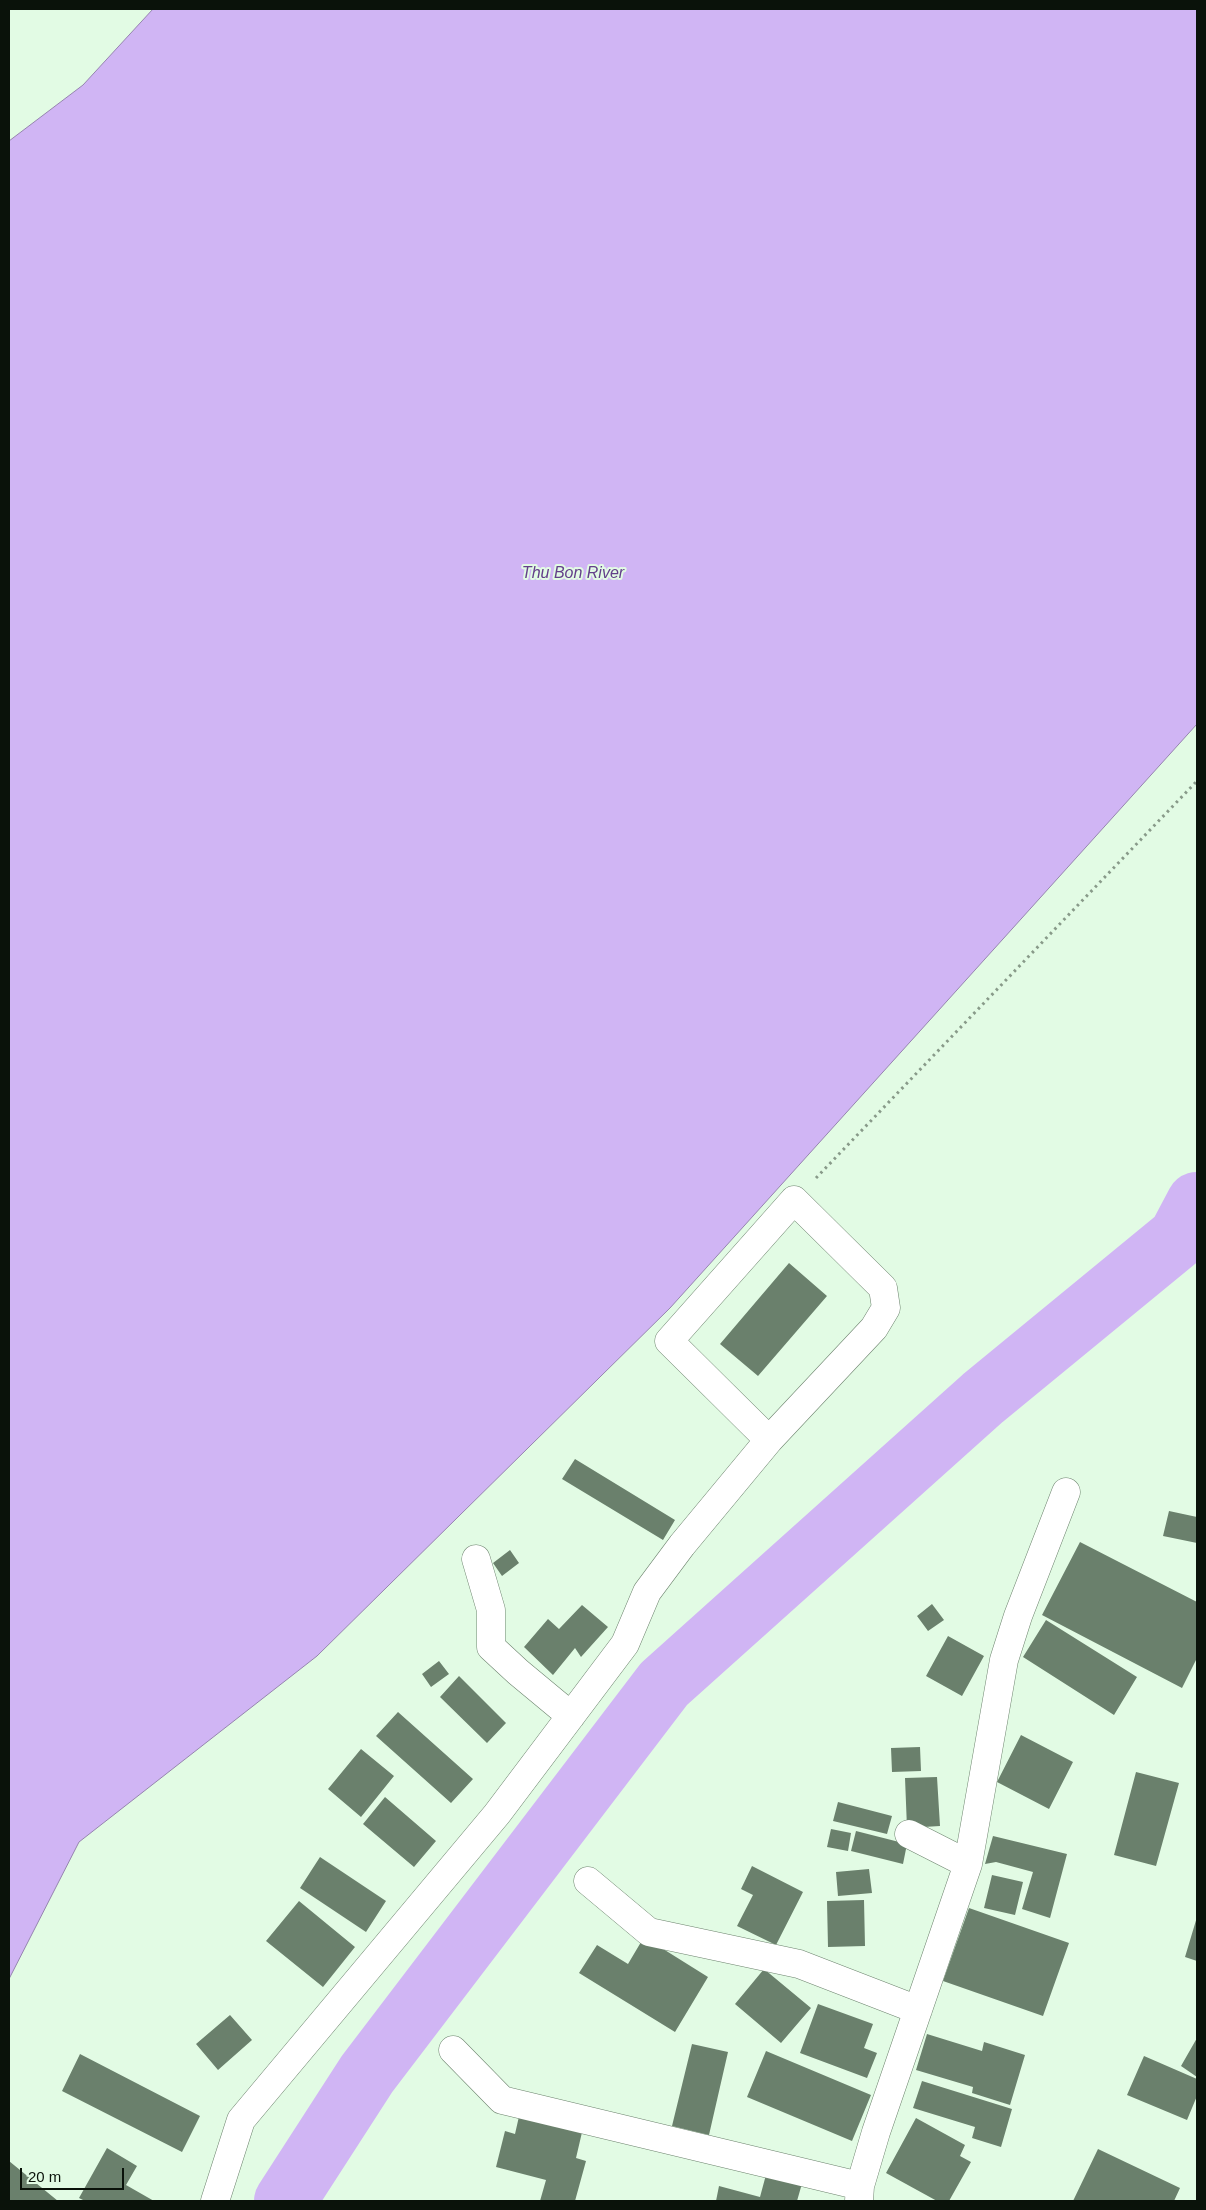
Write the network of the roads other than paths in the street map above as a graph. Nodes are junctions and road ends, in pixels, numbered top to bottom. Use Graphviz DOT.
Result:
graph roads {
  1 [pos="769,1440"];
  2 [pos="1066,1492"];
  3 [pos="476,1559"];
  4 [pos="571,1716"];
  5 [pos="910,1834"];
  6 [pos="968,1864"];
  7 [pos="588,1881"];
  8 [pos="918,2010"];
  9 [pos="453,2050"];
  10 [pos="859,2194"];
  11 [pos="215,2201"];
  1 -- 1 [label="street"];
  1 -- 4 [label="street"];
  2 -- 6 [label="street"];
  3 -- 4 [label="street"];
  4 -- 11 [label="street"];
  5 -- 6 [label="street"];
  6 -- 8 [label="street"];
  7 -- 8 [label="street"];
  8 -- 10 [label="street"];
  9 -- 10 [label="street"];
}
